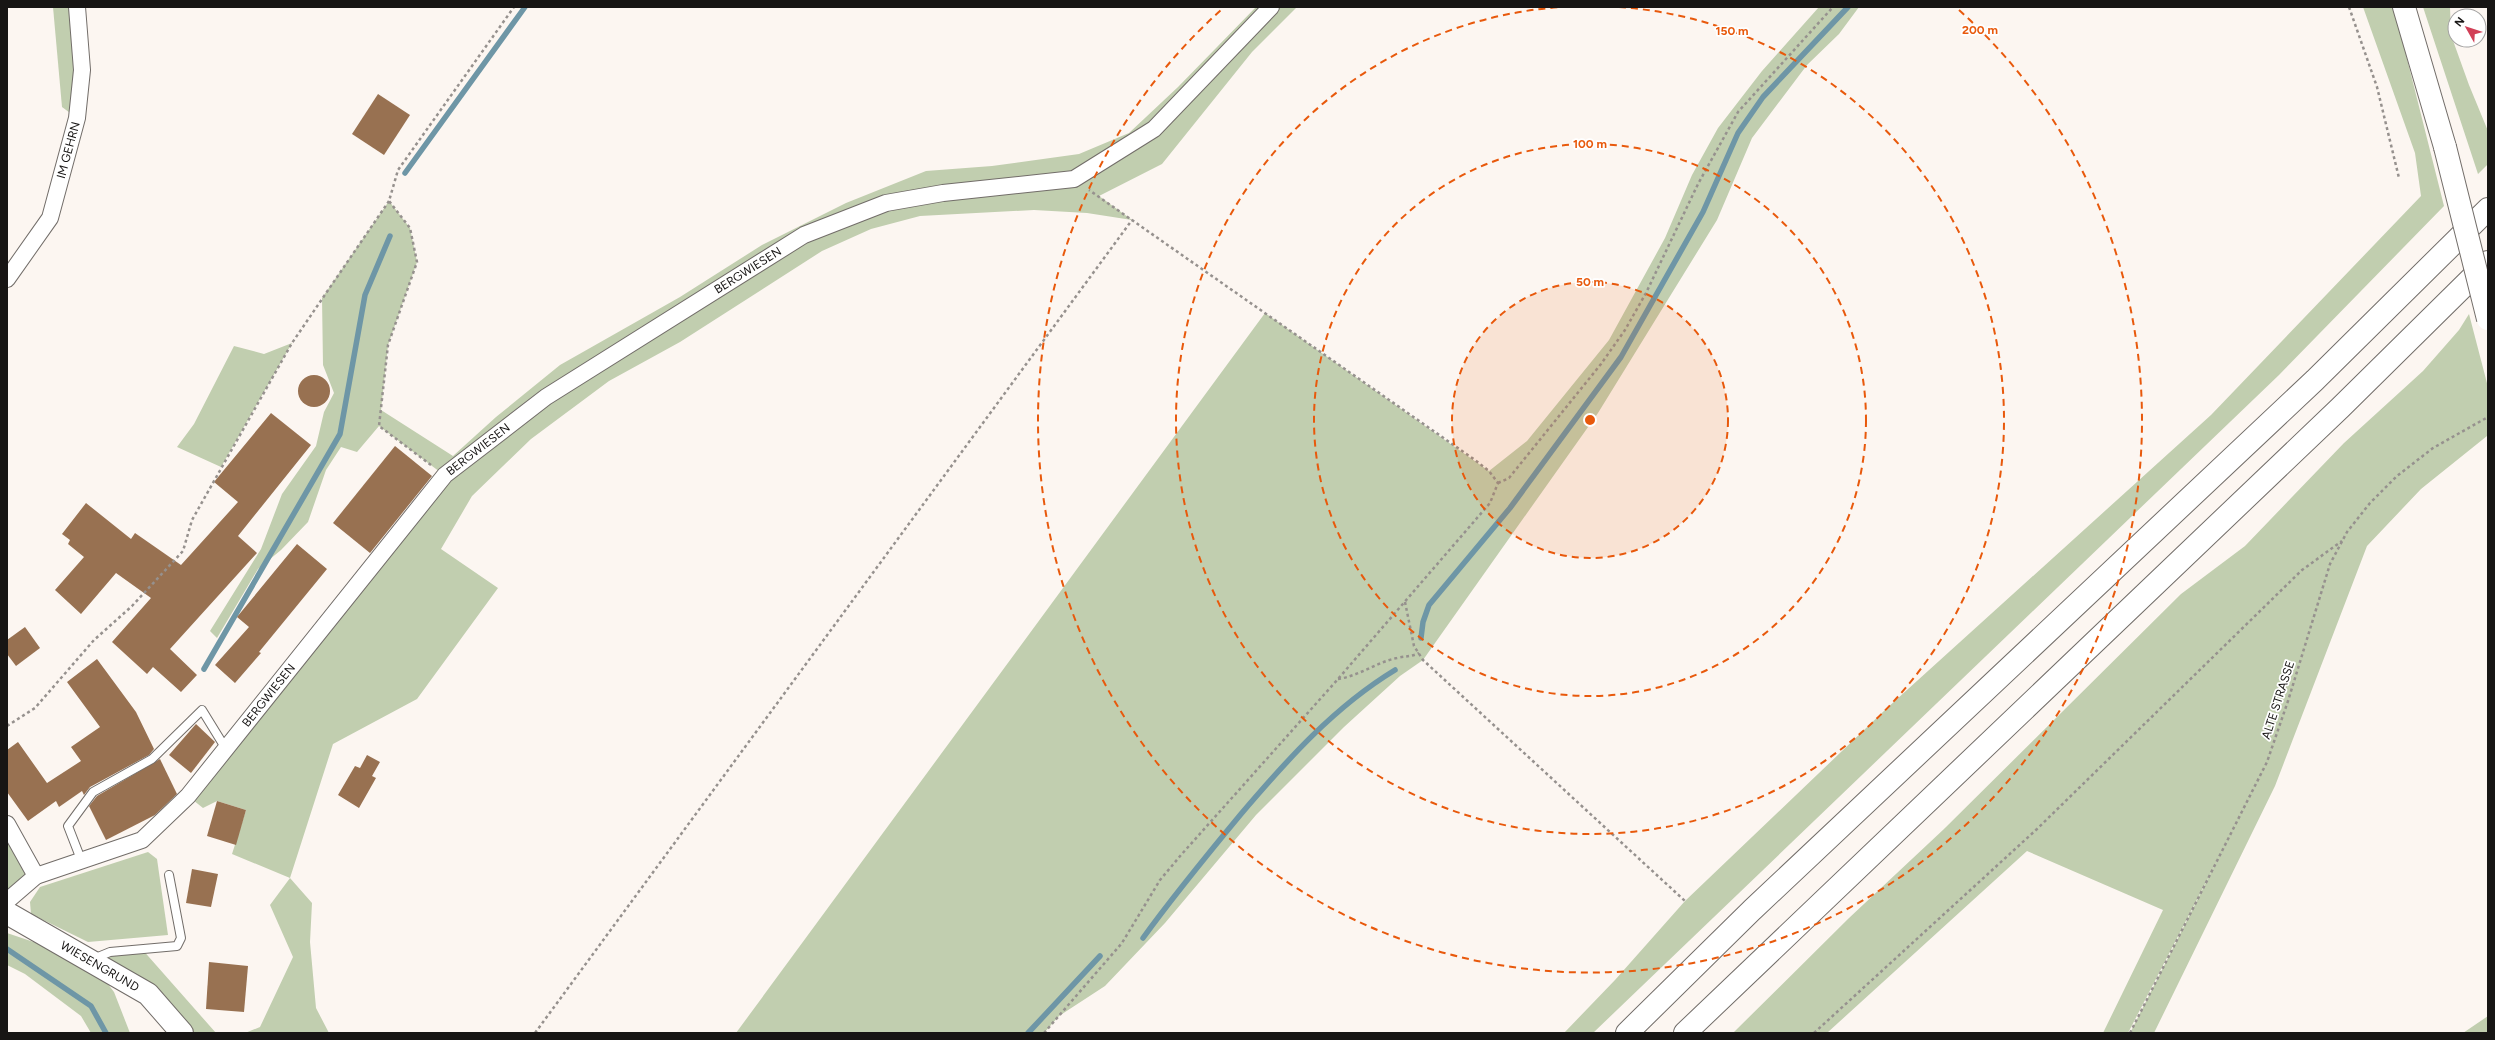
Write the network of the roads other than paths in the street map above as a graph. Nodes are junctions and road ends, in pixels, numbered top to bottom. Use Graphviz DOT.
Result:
graph roads {
  1 [pos="77,7"];
  2 [pos="1271,7"];
  3 [pos="2404,7"];
  4 [pos="2488,209"];
  5 [pos="2488,262"];
  6 [pos="7,279"];
  7 [pos="2488,318"];
  8 [pos="226,750"];
  9 [pos="7,824"];
  10 [pos="82,862"];
  11 [pos="169,875"];
  12 [pos="36,876"];
  13 [pos="7,901"];
  14 [pos="7,913"];
  15 [pos="90,961"];
  16 [pos="182,1033"];
  17 [pos="1627,1033"];
  18 [pos="1685,1033"];
  1 -- 6 [label="street, IM GEHRN"];
  2 -- 8 [label="street, BERGWIESEN"];
  3 -- 7 [label="main road, bridge"];
  4 -- 17 [label="main road"];
  5 -- 18 [label="main road"];
  8 -- 10 [label="street, BERGWIESEN"];
  8 -- 10 [label="lane"];
  9 -- 12 [label="street"];
  10 -- 12 [label="street, BERGWIESEN"];
  11 -- 15 [label="lane"];
  12 -- 13 [label="street, BERGWIESEN"];
  14 -- 15 [label="main road, WIESENGRUND"];
  15 -- 16 [label="main road, WIESENGRUND"];
}
